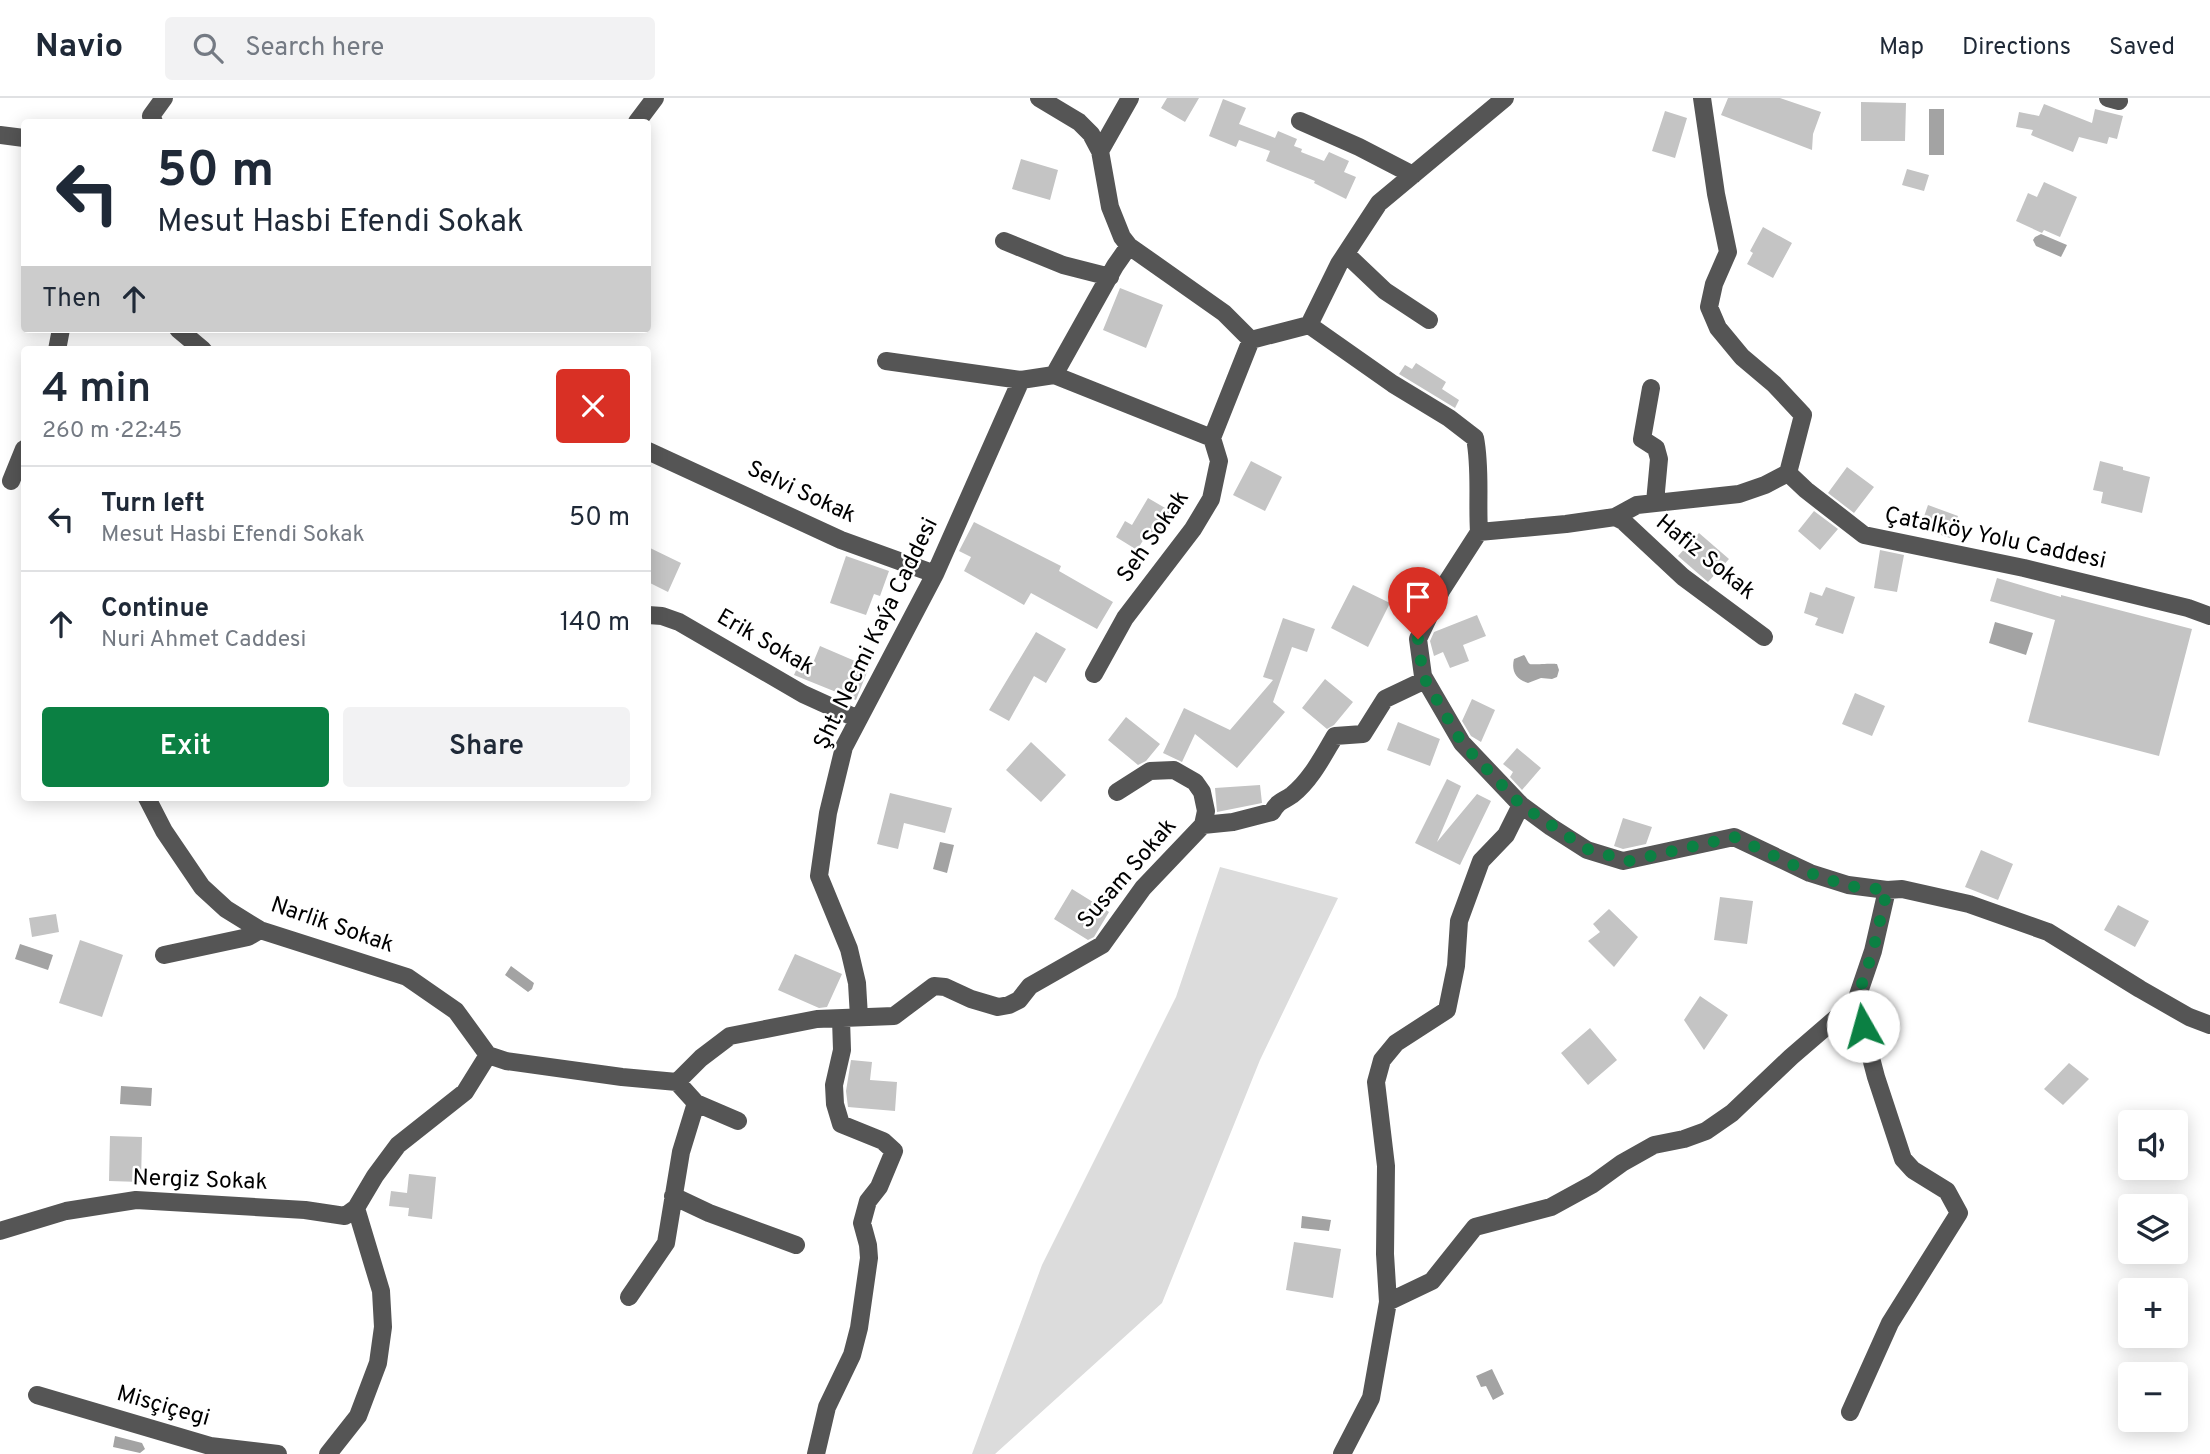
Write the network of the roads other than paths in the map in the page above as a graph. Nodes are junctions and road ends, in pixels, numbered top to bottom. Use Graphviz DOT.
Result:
graph roads {
  1 [pos="164,98"];
  2 [pos="654,98"];
  3 [pos="1039,98"];
  4 [pos="1130,98"];
  5 [pos="1702,98"];
  6 [pos="1501,99"];
  7 [pos="148,119"];
  8 [pos="639,119"];
  9 [pos="1300,121"];
  10 [pos="0,135"];
  11 [pos="21,138"];
  12 [pos="1100,151"];
  13 [pos="1413,175"];
  14 [pos="1004,241"];
  15 [pos="1129,246"];
  16 [pos="1346,254"];
  17 [pos="1110,277"];
  18 [pos="1429,320"];
  19 [pos="1309,325"];
  20 [pos="183,333"];
  21 [pos="1251,340"];
  22 [pos="198,346"];
  23 [pos="886,361"];
  24 [pos="1054,375"];
  25 [pos="1021,380"];
  26 [pos="1651,388"];
  27 [pos="1212,438"];
  28 [pos="651,452"];
  29 [pos="21,456"];
  30 [pos="1788,472"];
  31 [pos="11,481"];
  32 [pos="1655,502"];
  33 [pos="1615,517"];
  34 [pos="1479,532"];
  35 [pos="935,574"];
  36 [pos="651,615"];
  37 [pos="2210,616"];
  38 [pos="1764,637"];
  39 [pos="1094,674"];
  40 [pos="1425,680"];
  41 [pos="858,719"];
  42 [pos="1117,792"];
  43 [pos="149,801"];
  44 [pos="1521,805"];
  45 [pos="1203,825"];
  46 [pos="1887,890"];
  47 [pos="260,930"];
  48 [pos="164,955"];
  49 [pos="1856,1001"];
  50 [pos="859,1017"];
  51 [pos="841,1018"];
  52 [pos="2210,1025"];
  53 [pos="497,1058"];
  54 [pos="677,1082"];
  55 [pos="696,1103"];
  56 [pos="738,1121"];
  57 [pos="673,1196"];
  58 [pos="356,1208"];
  59 [pos="0,1231"];
  60 [pos="796,1245"];
  61 [pos="629,1297"];
  62 [pos="1388,1302"];
  63 [pos="37,1395"];
  64 [pos="1850,1412"];
  65 [pos="206,1450"];
  66 [pos="278,1454"];
  67 [pos="328,1454"];
  68 [pos="816,1454"];
  69 [pos="1342,1454"];
  1 -- 7 [label="street"];
  2 -- 8 [label="street"];
  3 -- 12 [label="street"];
  4 -- 12 [label="street"];
  5 -- 30 [label="street"];
  6 -- 13 [label="street"];
  9 -- 13 [label="street"];
  10 -- 11 [label="street"];
  12 -- 15 [label="street"];
  13 -- 16 [label="street"];
  14 -- 17 [label="street"];
  15 -- 17 [label="street"];
  15 -- 21 [label="street"];
  16 -- 18 [label="street"];
  16 -- 19 [label="street"];
  17 -- 24 [label="street"];
  19 -- 21 [label="street"];
  19 -- 34 [label="street"];
  20 -- 22 [label="street"];
  21 -- 27 [label="street, Seh Sokak"];
  23 -- 25 [label="street"];
  24 -- 25 [label="street"];
  24 -- 27 [label="street"];
  25 -- 35 [label="street, Şht. Necmi Kaýa Caddesi"];
  26 -- 32 [label="street"];
  27 -- 39 [label="street, Seh Sokak"];
  28 -- 35 [label="street, Selvi Sokak"];
  29 -- 31 [label="street"];
  30 -- 32 [label="street"];
  30 -- 37 [label="street, Çatalköy Yolu Caddesi"];
  32 -- 33 [label="street"];
  33 -- 34 [label="street"];
  33 -- 38 [label="street, Hafiz Sokak"];
  34 -- 40 [label="street"];
  35 -- 41 [label="street, Şht. Necmi Kaýa Caddesi"];
  36 -- 41 [label="street, Erik Sokak"];
  40 -- 44 [label="street"];
  40 -- 45 [label="street"];
  41 -- 50 [label="street, Şht. Necmi Kaýa Caddesi"];
  42 -- 45 [label="street, Susam Sokak"];
  43 -- 47 [label="street, Narlik Sokak"];
  44 -- 46 [label="street"];
  44 -- 62 [label="street"];
  45 -- 50 [label="street, Susam Sokak"];
  46 -- 49 [label="street"];
  46 -- 52 [label="street"];
  47 -- 48 [label="street"];
  47 -- 53 [label="street, Narlik Sokak"];
  49 -- 62 [label="street"];
  49 -- 64 [label="street"];
  50 -- 51 [label="street"];
  51 -- 54 [label="street"];
  51 -- 68 [label="street"];
  53 -- 54 [label="street"];
  53 -- 58 [label="street"];
  54 -- 55 [label="street"];
  55 -- 56 [label="street"];
  55 -- 57 [label="street"];
  57 -- 60 [label="street"];
  57 -- 61 [label="street"];
  58 -- 59 [label="street, Nergiz Sokak"];
  58 -- 67 [label="street"];
  62 -- 69 [label="street"];
  63 -- 65 [label="street, Misçiçegi"];
  65 -- 66 [label="street, Misçiçegi"];
}
